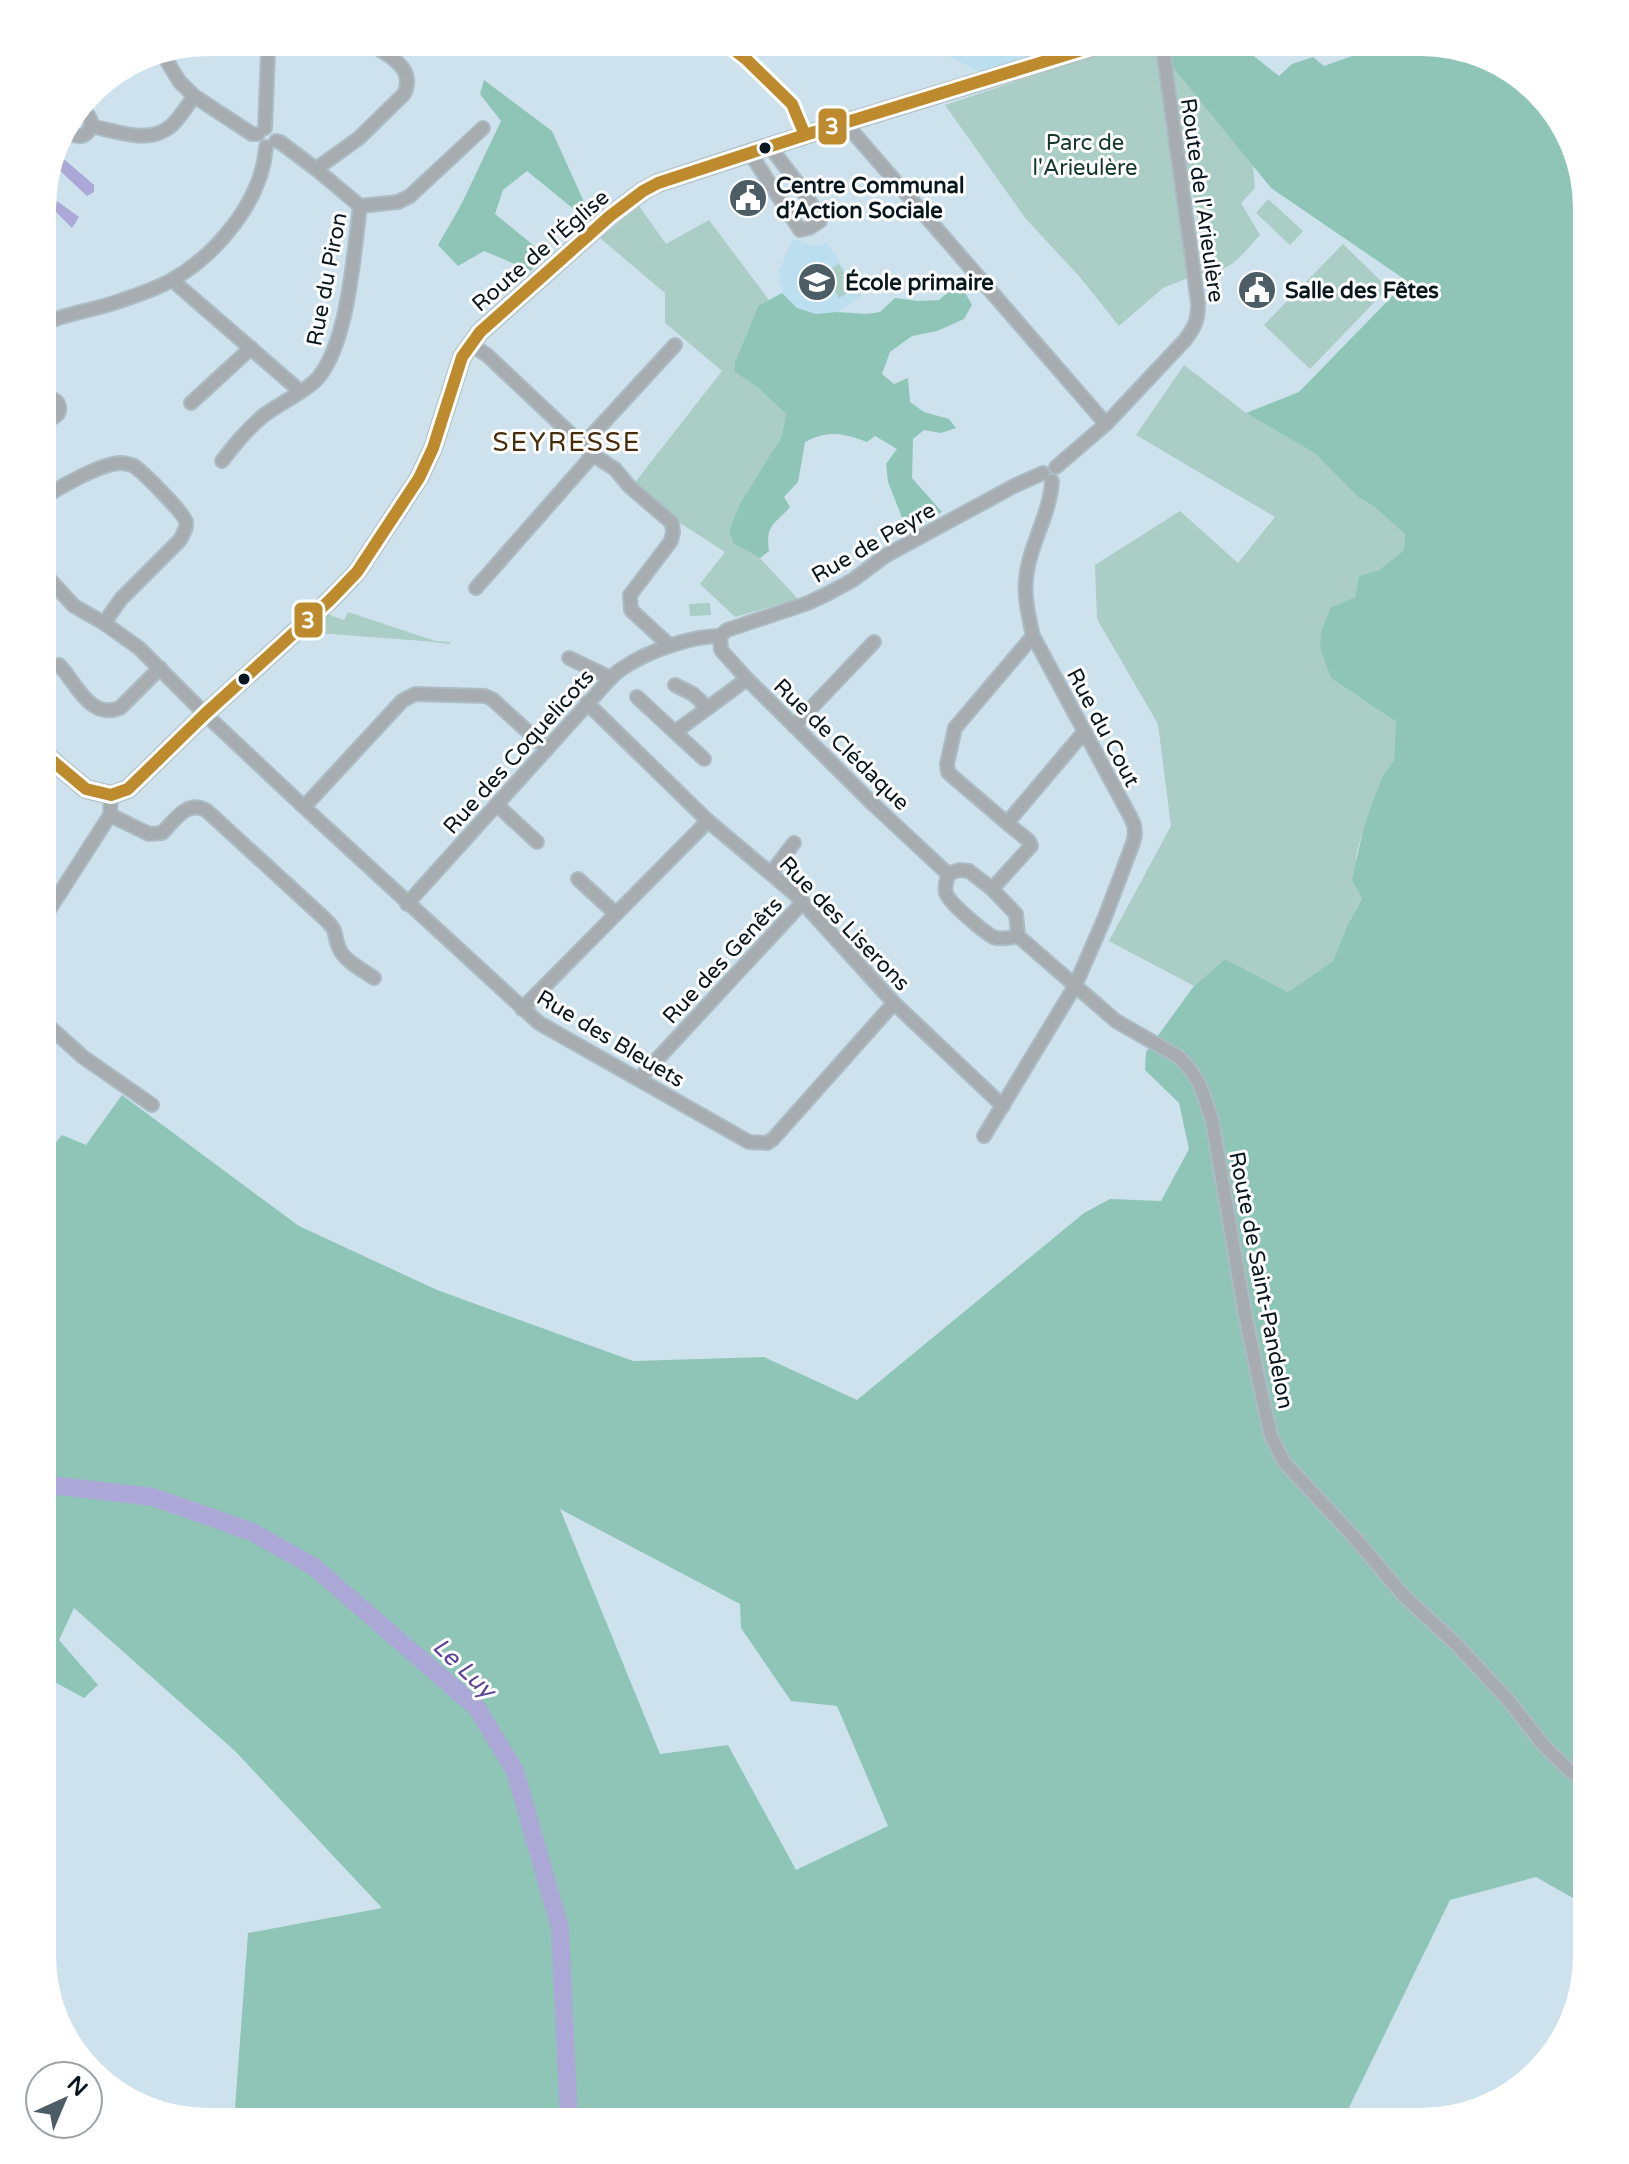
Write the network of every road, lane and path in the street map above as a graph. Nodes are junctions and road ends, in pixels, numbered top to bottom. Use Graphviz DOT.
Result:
graph roads {
  1 [pos="268,56"];
  2 [pos="387,56"];
  3 [pos="742,56"];
  4 [pos="1063,56"];
  5 [pos="1164,56"];
  6 [pos="167,61"];
  7 [pos="194,96"];
  8 [pos="88,114"];
  9 [pos="845,123"];
  10 [pos="91,126"];
  11 [pos="483,128"];
  12 [pos="262,131"];
  13 [pos="805,135"];
  14 [pos="74,136"];
  15 [pos="271,144"];
  16 [pos="772,146"];
  17 [pos="750,153"];
  18 [pos="316,169"];
  19 [pos="360,206"];
  20 [pos="172,280"];
  21 [pos="56,317"];
  22 [pos="470,344"];
  23 [pos="675,345"];
  24 [pos="251,348"];
  25 [pos="300,391"];
  26 [pos="191,403"];
  27 [pos="1106,424"];
  28 [pos="583,445"];
  29 [pos="593,455"];
  30 [pos="222,461"];
  31 [pos="1048,477"];
  32 [pos="56,489"];
  33 [pos="56,586"];
  34 [pos="476,588"];
  35 [pos="104,623"];
  36 [pos="720,636"];
  37 [pos="1033,636"];
  38 [pos="874,642"];
  39 [pos="670,646"];
  40 [pos="569,658"];
  41 [pos="59,665"];
  42 [pos="160,668"];
  43 [pos="611,678"];
  44 [pos="747,679"];
  45 [pos="675,685"];
  46 [pos="637,697"];
  47 [pos="587,703"];
  48 [pos="708,708"];
  49 [pos="205,714"];
  50 [pos="794,726"];
  51 [pos="675,732"];
  52 [pos="1084,732"];
  53 [pos="547,749"];
  54 [pos="704,759"];
  55 [pos="56,764"];
  56 [pos="109,790"];
  57 [pos="497,805"];
  58 [pos="304,807"];
  59 [pos="110,815"];
  60 [pos="708,821"];
  61 [pos="1007,823"];
  62 [pos="537,842"];
  63 [pos="794,843"];
  64 [pos="771,873"];
  65 [pos="948,874"];
  66 [pos="578,879"];
  67 [pos="992,889"];
  68 [pos="56,899"];
  69 [pos="803,902"];
  70 [pos="407,904"];
  71 [pos="616,914"];
  72 [pos="1018,936"];
  73 [pos="374,978"];
  74 [pos="1075,986"];
  75 [pos="894,1003"];
  76 [pos="522,1009"];
  77 [pos="56,1033"];
  78 [pos="639,1079"];
  79 [pos="152,1105"];
  80 [pos="1003,1106"];
  81 [pos="984,1136"];
  82 [pos="1573,1773"];
  1 -- 12 [label="street"];
  2 -- 18 [label="street"];
  3 -- 13 [label="street"];
  4 -- 9 [label="street, Route de l'Église"];
  5 -- 27 [label="street, Route de l'Arieulère"];
  6 -- 7 [label="street"];
  7 -- 10 [label="street"];
  7 -- 12 [label="street"];
  8 -- 10 [label="street"];
  9 -- 13 [label="street, Route de l'Église"];
  9 -- 27 [label="street"];
  10 -- 14 [label="street"];
  11 -- 19 [label="street, Rue du Piron"];
  12 -- 15 [label="street"];
  13 -- 16 [label="street, Route de l'Église"];
  15 -- 18 [label="street"];
  15 -- 20 [label="street"];
  16 -- 17 [label="street, Route de l'Église"];
  16 -- 17 [label="street"];
  17 -- 22 [label="street, Route de l'Église"];
  18 -- 19 [label="street"];
  19 -- 25 [label="street, Rue du Piron"];
  20 -- 21 [label="street"];
  20 -- 24 [label="street"];
  22 -- 28 [label="street"];
  22 -- 49 [label="street, Route de l'Église"];
  23 -- 28 [label="street"];
  24 -- 25 [label="street"];
  24 -- 26 [label="street"];
  25 -- 30 [label="street, Rue du Piron"];
  27 -- 31 [label="street, Rue de Peyre"];
  28 -- 29 [label="street"];
  29 -- 34 [label="street"];
  29 -- 39 [label="street"];
  31 -- 36 [label="street, Rue de Peyre"];
  31 -- 37 [label="street, Rue du Cout"];
  32 -- 35 [label="street"];
  33 -- 35 [label="street, Rue des Bleuets"];
  35 -- 42 [label="street, Rue des Bleuets"];
  36 -- 39 [label="street, Rue des Coquelicots"];
  36 -- 44 [label="street, Rue de Clédaque"];
  37 -- 52 [label="street, Rue du Cout"];
  37 -- 61 [label="street"];
  38 -- 50 [label="street"];
  39 -- 43 [label="street, Rue des Coquelicots"];
  40 -- 43 [label="street"];
  41 -- 42 [label="street"];
  42 -- 49 [label="street, Rue des Bleuets"];
  43 -- 47 [label="street, Rue des Coquelicots"];
  44 -- 48 [label="street"];
  44 -- 50 [label="street, Rue de Clédaque"];
  45 -- 48 [label="street"];
  46 -- 51 [label="street"];
  47 -- 53 [label="street, Rue des Coquelicots"];
  47 -- 60 [label="street, Rue des Liserons"];
  48 -- 51 [label="street"];
  49 -- 56 [label="street, Route de l'Église"];
  49 -- 58 [label="street, Rue des Bleuets"];
  50 -- 65 [label="street, Rue de Clédaque"];
  51 -- 54 [label="street"];
  52 -- 61 [label="street"];
  52 -- 74 [label="street, Rue du Cout"];
  53 -- 57 [label="street, Rue des Coquelicots"];
  53 -- 58 [label="street"];
  55 -- 56 [label="street"];
  56 -- 59 [label="street"];
  57 -- 62 [label="street"];
  57 -- 70 [label="street, Rue des Coquelicots"];
  58 -- 70 [label="street, Rue des Bleuets"];
  59 -- 68 [label="street"];
  59 -- 73 [label="street"];
  60 -- 64 [label="street, Rue des Liserons"];
  60 -- 71 [label="street"];
  61 -- 67 [label="street"];
  63 -- 64 [label="street"];
  64 -- 69 [label="street, Rue des Liserons"];
  65 -- 67 [label="street, Rue de Clédaque"];
  65 -- 72 [label="street, Rue de Clédaque"];
  66 -- 71 [label="street"];
  67 -- 72 [label="street, Rue de Clédaque"];
  69 -- 75 [label="street, Rue des Liserons"];
  69 -- 78 [label="street, Rue des Genêts"];
  70 -- 76 [label="street, Rue des Bleuets"];
  71 -- 76 [label="street"];
  72 -- 74 [label="street, Rue de Clédaque"];
  74 -- 80 [label="street, Rue du Cout"];
  74 -- 82 [label="street, Route de Saint-Pandelon"];
  75 -- 78 [label="street, Rue des Bleuets"];
  75 -- 80 [label="street, Rue des Liserons"];
  76 -- 78 [label="street, Rue des Bleuets"];
  77 -- 79 [label="street"];
  80 -- 81 [label="street, Rue du Cout"];
}
